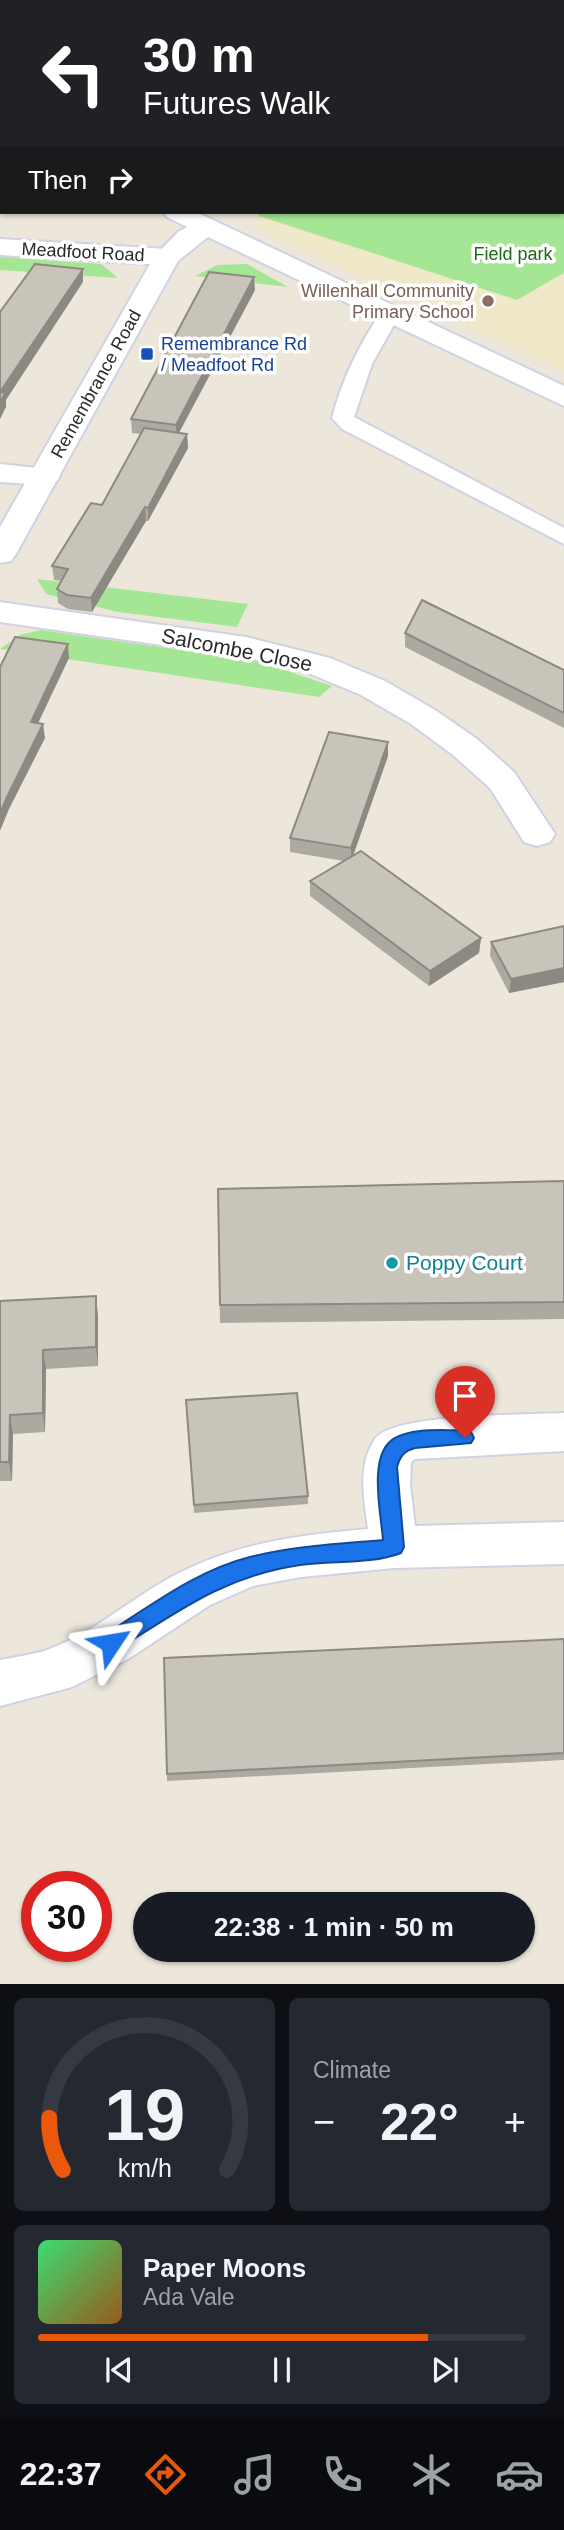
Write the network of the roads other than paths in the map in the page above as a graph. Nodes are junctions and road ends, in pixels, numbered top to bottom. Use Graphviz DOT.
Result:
graph roads {
  1 [pos="180,214"];
  2 [pos="206,227"];
  3 [pos="0,247"];
  4 [pos="167,257"];
  5 [pos="390,314"];
  6 [pos="564,397"];
  7 [pos="0,473"];
  8 [pos="45,476"];
  9 [pos="564,537"];
  10 [pos="0,554"];
  11 [pos="0,612"];
  12 [pos="537,834"];
  13 [pos="564,1432"];
  14 [pos="564,1543"];
  15 [pos="394,1547"];
  16 [pos="0,1683"];
  1 -- 2 [label="street"];
  2 -- 4 [label="street, Remembrance Road"];
  2 -- 5 [label="street"];
  3 -- 4 [label="street, Meadfoot Road"];
  4 -- 8 [label="street, Remembrance Road"];
  5 -- 6 [label="street"];
  5 -- 9 [label="lane"];
  7 -- 8 [label="street"];
  8 -- 10 [label="street, Remembrance Road"];
  11 -- 12 [label="street, Salcombe Close"];
  13 -- 15 [label="street"];
  14 -- 15 [label="street"];
  15 -- 16 [label="street"];
}
